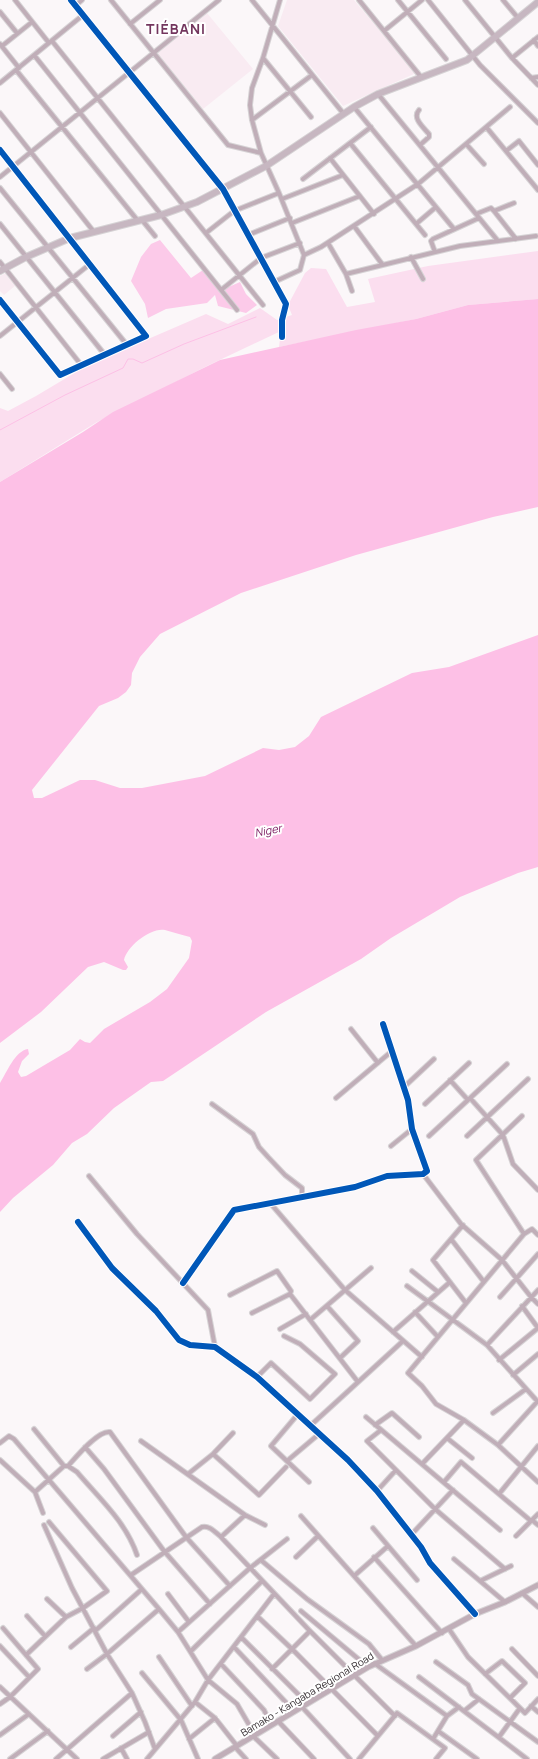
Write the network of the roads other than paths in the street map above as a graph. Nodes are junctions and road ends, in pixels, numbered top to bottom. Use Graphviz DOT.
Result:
graph roads {
  1 [pos="15,0"];
  2 [pos="71,0"];
  3 [pos="82,0"];
  4 [pos="111,0"];
  5 [pos="160,0"];
  6 [pos="252,0"];
  7 [pos="280,0"];
  8 [pos="359,0"];
  9 [pos="398,0"];
  10 [pos="422,0"];
  11 [pos="428,0"];
  12 [pos="465,0"];
  13 [pos="503,0"];
  14 [pos="217,1"];
  15 [pos="538,2"];
  16 [pos="75,6"];
  17 [pos="0,12"];
  18 [pos="408,12"];
  19 [pos="83,15"];
  20 [pos="518,18"];
  21 [pos="32,22"];
  22 [pos="130,24"];
  23 [pos="272,25"];
  24 [pos="384,31"];
  25 [pos="17,33"];
  26 [pos="495,37"];
  27 [pos="538,37"];
  28 [pos="534,40"];
  29 [pos="51,42"];
  30 [pos="1,45"];
  31 [pos="538,46"];
  32 [pos="154,53"];
  33 [pos="34,55"];
  34 [pos="473,56"];
  35 [pos="263,58"];
  36 [pos="512,58"];
  37 [pos="446,59"];
  38 [pos="18,69"];
  39 [pos="130,73"];
  40 [pos="312,75"];
  41 [pos="421,77"];
  42 [pos="538,77"];
  43 [pos="531,78"];
  44 [pos="0,83"];
  45 [pos="538,85"];
  46 [pos="291,92"];
  47 [pos="378,94"];
  48 [pos="98,98"];
  49 [pos="354,107"];
  50 [pos="510,108"];
  51 [pos="419,110"];
  52 [pos="0,113"];
  53 [pos="80,113"];
  54 [pos="343,113"];
  55 [pos="311,118"];
  56 [pos="252,120"];
  57 [pos="538,123"];
  58 [pos="62,127"];
  59 [pos="371,127"];
  60 [pos="487,128"];
  61 [pos="350,143"];
  62 [pos="420,145"];
  63 [pos="467,145"];
  64 [pos="0,150"];
  65 [pos="506,151"];
  66 [pos="31,152"];
  67 [pos="261,153"];
  68 [pos="330,158"];
  69 [pos="484,164"];
  70 [pos="538,164"];
  71 [pos="13,166"];
  72 [pos="266,166"];
  73 [pos="438,168"];
  74 [pos="343,175"];
  75 [pos="0,177"];
  76 [pos="303,178"];
  77 [pos="418,184"];
  78 [pos="537,187"];
  79 [pos="0,188"];
  80 [pos="223,189"];
  81 [pos="279,193"];
  82 [pos="360,196"];
  83 [pos="282,199"];
  84 [pos="396,200"];
  85 [pos="514,203"];
  86 [pos="186,207"];
  87 [pos="436,207"];
  88 [pos="234,211"];
  89 [pos="494,211"];
  90 [pos="161,214"];
  91 [pos="374,214"];
  92 [pos="478,216"];
  93 [pos="290,218"];
  94 [pos="140,220"];
  95 [pos="0,224"];
  96 [pos="292,224"];
  97 [pos="416,224"];
  98 [pos="354,226"];
  99 [pos="454,229"];
  100 [pos="94,232"];
  101 [pos="206,233"];
  102 [pos="248,235"];
  103 [pos="425,235"];
  104 [pos="155,236"];
  105 [pos="536,236"];
  106 [pos="70,238"];
  107 [pos="516,239"];
  108 [pos="498,242"];
  109 [pos="300,243"];
  110 [pos="328,243"];
  111 [pos="48,247"];
  112 [pos="435,252"];
  113 [pos="304,255"];
  114 [pos="26,257"];
  115 [pos="411,257"];
  116 [pos="261,258"];
  117 [pos="0,262"];
  118 [pos="90,264"];
  119 [pos="382,264"];
  120 [pos="2,270"];
  121 [pos="346,274"];
  122 [pos="239,275"];
  123 [pos="73,278"];
  124 [pos="423,279"];
  125 [pos="274,282"];
  126 [pos="221,290"];
  127 [pos="352,291"];
  128 [pos="55,292"];
  129 [pos="0,300"];
  130 [pos="263,305"];
  131 [pos="36,307"];
  132 [pos="237,310"];
  133 [pos="18,322"];
  134 [pos="0,336"];
  135 [pos="282,337"];
  136 [pos="127,346"];
  137 [pos="105,354"];
  138 [pos="82,366"];
  139 [pos="1,376"];
  140 [pos="12,389"];
  141 [pos="383,1024"];
  142 [pos="351,1029"];
  143 [pos="392,1051"];
  144 [pos="434,1059"];
  145 [pos="378,1063"];
  146 [pos="469,1063"];
  147 [pos="507,1064"];
  148 [pos="528,1079"];
  149 [pos="450,1080"];
  150 [pos="404,1087"];
  151 [pos="336,1098"];
  152 [pos="469,1099"];
  153 [pos="212,1104"];
  154 [pos="425,1104"];
  155 [pos="522,1116"];
  156 [pos="487,1117"];
  157 [pos="412,1129"];
  158 [pos="503,1135"];
  159 [pos="429,1136"];
  160 [pos="467,1136"];
  161 [pos="391,1146"];
  162 [pos="423,1174"];
  163 [pos="89,1176"];
  164 [pos="538,1190"];
  165 [pos="302,1197"];
  166 [pos="271,1204"];
  167 [pos="78,1222"];
  168 [pos="463,1225"];
  169 [pos="524,1234"];
  170 [pos="538,1235"];
  171 [pos="451,1239"];
  172 [pos="538,1254"];
  173 [pos="502,1260"];
  174 [pos="371,1268"];
  175 [pos="412,1271"];
  176 [pos="516,1278"];
  177 [pos="450,1282"];
  178 [pos="484,1282"];
  179 [pos="183,1283"];
  180 [pos="407,1286"];
  181 [pos="345,1290"];
  182 [pos="538,1290"];
  183 [pos="438,1292"];
  184 [pos="290,1294"];
  185 [pos="230,1295"];
  186 [pos="500,1297"];
  187 [pos="531,1297"];
  188 [pos="428,1301"];
  189 [pos="466,1303"];
  190 [pos="538,1304"];
  191 [pos="327,1306"];
  192 [pos="522,1306"];
  193 [pos="415,1312"];
  194 [pos="252,1314"];
  195 [pos="306,1314"];
  196 [pos="310,1320"];
  197 [pos="452,1320"];
  198 [pos="538,1328"];
  199 [pos="280,1329"];
  200 [pos="393,1332"];
  201 [pos="284,1336"];
  202 [pos="438,1337"];
  203 [pos="404,1341"];
  204 [pos="487,1346"];
  205 [pos="215,1347"];
  206 [pos="538,1354"];
  207 [pos="422,1357"];
  208 [pos="340,1358"];
  209 [pos="500,1360"];
  210 [pos="513,1375"];
  211 [pos="257,1378"];
  212 [pos="358,1382"];
  213 [pos="526,1389"];
  214 [pos="538,1402"];
  215 [pos="493,1413"];
  216 [pos="298,1414"];
  217 [pos="366,1417"];
  218 [pos="464,1420"];
  219 [pos="375,1425"];
  220 [pos="310,1426"];
  221 [pos="34,1429"];
  222 [pos="381,1430"];
  223 [pos="233,1433"];
  224 [pos="319,1434"];
  225 [pos="419,1437"];
  226 [pos="447,1438"];
  227 [pos="141,1441"];
  228 [pos="0,1443"];
  229 [pos="498,1445"];
  230 [pos="538,1446"];
  231 [pos="84,1447"];
  232 [pos="213,1454"];
  233 [pos="472,1458"];
  234 [pos="1,1462"];
  235 [pos="287,1462"];
  236 [pos="422,1464"];
  237 [pos="66,1466"];
  238 [pos="521,1466"];
  239 [pos="286,1467"];
  240 [pos="396,1470"];
  241 [pos="188,1474"];
  242 [pos="48,1480"];
  243 [pos="309,1482"];
  244 [pos="444,1482"];
  245 [pos="538,1482"];
  246 [pos="453,1490"];
  247 [pos="377,1491"];
  248 [pos="35,1492"];
  249 [pos="499,1494"];
  250 [pos="435,1509"];
  251 [pos="43,1513"];
  252 [pos="538,1514"];
  253 [pos="245,1515"];
  254 [pos="301,1516"];
  255 [pos="531,1520"];
  256 [pos="49,1522"];
  257 [pos="44,1525"];
  258 [pos="265,1525"];
  259 [pos="538,1526"];
  260 [pos="373,1528"];
  261 [pos="500,1530"];
  262 [pos="411,1535"];
  263 [pos="318,1536"];
  264 [pos="516,1536"];
  265 [pos="186,1537"];
  266 [pos="220,1537"];
  267 [pos="287,1539"];
  268 [pos="388,1546"];
  269 [pos="164,1551"];
  270 [pos="137,1555"];
  271 [pos="296,1557"];
  272 [pos="374,1557"];
  273 [pos="454,1559"];
  274 [pos="262,1560"];
  275 [pos="511,1566"];
  276 [pos="250,1568"];
  277 [pos="505,1569"];
  278 [pos="131,1575"];
  279 [pos="354,1576"];
  280 [pos="417,1580"];
  281 [pos="262,1581"];
  282 [pos="480,1581"];
  283 [pos="538,1585"];
  284 [pos="230,1586"];
  285 [pos="142,1589"];
  286 [pos="522,1593"];
  287 [pos="168,1594"];
  288 [pos="274,1594"];
  289 [pos="47,1599"];
  290 [pos="505,1602"];
  291 [pos="210,1604"];
  292 [pos="538,1607"];
  293 [pos="83,1608"];
  294 [pos="159,1609"];
  295 [pos="302,1611"];
  296 [pos="475,1614"];
  297 [pos="27,1616"];
  298 [pos="257,1616"];
  299 [pos="66,1617"];
  300 [pos="189,1622"];
  301 [pos="3,1628"];
  302 [pos="94,1629"];
  303 [pos="449,1629"];
  304 [pos="310,1631"];
  305 [pos="178,1632"];
  306 [pos="442,1633"];
  307 [pos="45,1636"];
  308 [pos="241,1637"];
  309 [pos="0,1646"];
  310 [pos="416,1646"];
  311 [pos="71,1647"];
  312 [pos="234,1647"];
  313 [pos="292,1649"];
  314 [pos="512,1649"];
  315 [pos="191,1650"];
  316 [pos="26,1654"];
  317 [pos="107,1654"];
  318 [pos="159,1657"];
  319 [pos="382,1660"];
  320 [pos="436,1662"];
  321 [pos="374,1663"];
  322 [pos="221,1664"];
  323 [pos="368,1667"];
  324 [pos="88,1669"];
  325 [pos="272,1669"];
  326 [pos="142,1673"];
  327 [pos="485,1674"];
  328 [pos="353,1675"];
  329 [pos="538,1676"];
  330 [pos="29,1677"];
  331 [pos="419,1677"];
  332 [pos="208,1680"];
  333 [pos="0,1687"];
  334 [pos="331,1689"];
  335 [pos="132,1693"];
  336 [pos="10,1697"];
  337 [pos="510,1698"];
  338 [pos="479,1699"];
  339 [pos="538,1699"];
  340 [pos="307,1703"];
  341 [pos="0,1704"];
  342 [pos="193,1704"];
  343 [pos="531,1706"];
  344 [pos="302,1707"];
  345 [pos="459,1707"];
  346 [pos="520,1708"];
  347 [pos="294,1711"];
  348 [pos="464,1711"];
  349 [pos="141,1712"];
  350 [pos="538,1712"];
  351 [pos="29,1714"];
  352 [pos="395,1716"];
  353 [pos="447,1716"];
  354 [pos="214,1718"];
  355 [pos="181,1720"];
  356 [pos="278,1721"];
  357 [pos="510,1721"];
  358 [pos="271,1726"];
  359 [pos="48,1731"];
  360 [pos="438,1731"];
  361 [pos="149,1732"];
  362 [pos="0,1735"];
  363 [pos="254,1735"];
  364 [pos="113,1736"];
  365 [pos="378,1736"];
  366 [pos="498,1737"];
  367 [pos="189,1739"];
  368 [pos="432,1739"];
  369 [pos="538,1742"];
  370 [pos="236,1747"];
  371 [pos="121,1748"];
  372 [pos="155,1749"];
  373 [pos="68,1750"];
  374 [pos="471,1754"];
  375 [pos="10,1759"];
  376 [pos="56,1759"];
  377 [pos="77,1759"];
  378 [pos="103,1759"];
  379 [pos="127,1759"];
  380 [pos="147,1759"];
  381 [pos="198,1759"];
  382 [pos="215,1759"];
  383 [pos="246,1759"];
  384 [pos="277,1759"];
  385 [pos="314,1759"];
  386 [pos="350,1759"];
  387 [pos="359,1759"];
  388 [pos="436,1759"];
  389 [pos="467,1759"];
  390 [pos="478,1759"];
  391 [pos="526,1759"];
  1 -- 21 [label="street"];
  2 -- 16 [label="street"];
  3 -- 16 [label="street"];
  4 -- 22 [label="street"];
  5 -- 22 [label="street"];
  6 -- 23 [label="street"];
  7 -- 23 [label="street"];
  8 -- 24 [label="street"];
  9 -- 18 [label="street"];
  10 -- 18 [label="street"];
  11 -- 34 [label="street"];
  12 -- 26 [label="street"];
  13 -- 20 [label="street"];
  14 -- 32 [label="street"];
  15 -- 20 [label="main road"];
  16 -- 19 [label="street"];
  17 -- 25 [label="street"];
  18 -- 24 [label="street"];
  18 -- 37 [label="street"];
  19 -- 29 [label="street"];
  19 -- 39 [label="street"];
  20 -- 26 [label="main road"];
  21 -- 25 [label="street"];
  21 -- 29 [label="street"];
  22 -- 32 [label="street"];
  23 -- 35 [label="street"];
  23 -- 40 [label="street"];
  24 -- 41 [label="street"];
  25 -- 30 [label="street"];
  26 -- 34 [label="main road"];
  26 -- 36 [label="street"];
  27 -- 28 [label="street"];
  28 -- 31 [label="street"];
  28 -- 36 [label="street"];
  29 -- 33 [label="street"];
  29 -- 48 [label="street"];
  30 -- 38 [label="street"];
  32 -- 39 [label="street"];
  32 -- 67 [label="street"];
  33 -- 38 [label="street"];
  33 -- 53 [label="street"];
  34 -- 41 [label="main road"];
  34 -- 57 [label="street"];
  35 -- 46 [label="street"];
  35 -- 56 [label="street"];
  36 -- 43 [label="street"];
  38 -- 44 [label="street"];
  38 -- 58 [label="street"];
  39 -- 48 [label="street"];
  39 -- 80 [label="street"];
  40 -- 46 [label="street"];
  40 -- 54 [label="street"];
  41 -- 47 [label="main road"];
  42 -- 43 [label="street"];
  43 -- 45 [label="street"];
  46 -- 55 [label="street"];
  46 -- 56 [label="street"];
  47 -- 49 [label="main road"];
  47 -- 62 [label="street"];
  48 -- 53 [label="street"];
  48 -- 86 [label="street"];
  49 -- 54 [label="main road"];
  49 -- 59 [label="street"];
  50 -- 60 [label="street"];
  51 -- 62 [label="street"];
  52 -- 66 [label="street"];
  53 -- 58 [label="street"];
  53 -- 90 [label="street"];
  54 -- 72 [label="main road"];
  56 -- 67 [label="street"];
  58 -- 66 [label="street"];
  58 -- 94 [label="street"];
  59 -- 61 [label="street"];
  59 -- 77 [label="street"];
  60 -- 63 [label="street"];
  60 -- 65 [label="street"];
  61 -- 68 [label="street"];
  61 -- 84 [label="street"];
  62 -- 73 [label="street"];
  63 -- 69 [label="street"];
  63 -- 73 [label="street"];
  64 -- 71 [label="street"];
  65 -- 70 [label="street"];
  65 -- 78 [label="street"];
  66 -- 71 [label="street"];
  66 -- 100 [label="street"];
  67 -- 72 [label="street"];
  68 -- 74 [label="street"];
  68 -- 76 [label="street"];
  71 -- 75 [label="street"];
  71 -- 106 [label="street"];
  72 -- 80 [label="main road"];
  72 -- 81 [label="street"];
  73 -- 77 [label="street"];
  73 -- 92 [label="street"];
  74 -- 82 [label="street"];
  74 -- 83 [label="street"];
  77 -- 84 [label="street"];
  77 -- 87 [label="street"];
  79 -- 111 [label="street"];
  80 -- 86 [label="main road"];
  80 -- 88 [label="street"];
  81 -- 83 [label="street"];
  81 -- 88 [label="street"];
  82 -- 91 [label="street"];
  82 -- 96 [label="street"];
  83 -- 93 [label="street"];
  84 -- 91 [label="street"];
  84 -- 97 [label="street"];
  85 -- 89 [label="street"];
  86 -- 90 [label="main road"];
  86 -- 101 [label="street"];
  87 -- 97 [label="street"];
  87 -- 99 [label="street"];
  88 -- 101 [label="street"];
  88 -- 102 [label="street"];
  89 -- 92 [label="street"];
  89 -- 107 [label="street"];
  90 -- 94 [label="main road"];
  90 -- 126 [label="street"];
  91 -- 98 [label="street"];
  92 -- 99 [label="street"];
  92 -- 108 [label="street"];
  93 -- 96 [label="street"];
  93 -- 102 [label="street"];
  94 -- 100 [label="main road"];
  94 -- 104 [label="street"];
  95 -- 114 [label="street"];
  96 -- 109 [label="street"];
  97 -- 103 [label="street"];
  98 -- 110 [label="street"];
  98 -- 119 [label="street"];
  99 -- 112 [label="street"];
  100 -- 106 [label="main road"];
  101 -- 122 [label="street"];
  102 -- 116 [label="street"];
  105 -- 107 [label="street"];
  106 -- 111 [label="main road"];
  106 -- 118 [label="street"];
  107 -- 108 [label="street"];
  108 -- 112 [label="street"];
  109 -- 113 [label="street"];
  109 -- 116 [label="street"];
  110 -- 113 [label="street"];
  110 -- 121 [label="street"];
  111 -- 114 [label="main road"];
  111 -- 123 [label="street"];
  112 -- 115 [label="street"];
  113 -- 125 [label="street"];
  114 -- 120 [label="main road"];
  114 -- 128 [label="street"];
  115 -- 119 [label="street"];
  115 -- 124 [label="street"];
  116 -- 122 [label="street"];
  116 -- 125 [label="street"];
  117 -- 120 [label="street"];
  118 -- 123 [label="street"];
  118 -- 136 [label="street"];
  119 -- 121 [label="street"];
  120 -- 131 [label="street"];
  121 -- 127 [label="street"];
  122 -- 126 [label="street"];
  122 -- 130 [label="street"];
  123 -- 128 [label="street"];
  123 -- 136 [label="street"];
  125 -- 135 [label="street"];
  126 -- 132 [label="street"];
  128 -- 131 [label="street"];
  128 -- 137 [label="street"];
  129 -- 133 [label="street"];
  131 -- 133 [label="street"];
  131 -- 138 [label="street"];
  133 -- 134 [label="street"];
  133 -- 138 [label="street"];
  136 -- 137 [label="street"];
  137 -- 138 [label="street"];
  139 -- 140 [label="street"];
  141 -- 143 [label="street"];
  142 -- 145 [label="street"];
  143 -- 145 [label="street"];
  143 -- 150 [label="street"];
  144 -- 150 [label="street"];
  145 -- 151 [label="street"];
  146 -- 149 [label="street"];
  147 -- 152 [label="street"];
  148 -- 156 [label="street"];
  149 -- 152 [label="street"];
  149 -- 154 [label="street"];
  150 -- 157 [label="street"];
  152 -- 156 [label="street"];
  152 -- 159 [label="street"];
  153 -- 165 [label="street"];
  155 -- 158 [label="street"];
  156 -- 158 [label="street"];
  156 -- 160 [label="street"];
  157 -- 161 [label="street"];
  157 -- 162 [label="street"];
  158 -- 164 [label="street"];
  158 -- 169 [label="street"];
  162 -- 165 [label="street"];
  162 -- 168 [label="street"];
  163 -- 179 [label="street"];
  165 -- 166 [label="street"];
  166 -- 179 [label="street"];
  166 -- 181 [label="street"];
  167 -- 205 [label="street"];
  168 -- 171 [label="street"];
  168 -- 173 [label="street"];
  169 -- 170 [label="street"];
  169 -- 173 [label="street"];
  171 -- 177 [label="street"];
  171 -- 178 [label="street"];
  172 -- 176 [label="street"];
  173 -- 176 [label="street"];
  173 -- 178 [label="street"];
  174 -- 181 [label="street"];
  175 -- 183 [label="street"];
  176 -- 186 [label="street"];
  176 -- 187 [label="street"];
  177 -- 183 [label="street"];
  177 -- 189 [label="street"];
  178 -- 189 [label="street"];
  179 -- 205 [label="street"];
  180 -- 188 [label="street"];
  181 -- 191 [label="street"];
  181 -- 200 [label="street"];
  182 -- 187 [label="street"];
  183 -- 188 [label="street"];
  184 -- 185 [label="street"];
  184 -- 194 [label="street"];
  184 -- 195 [label="street"];
  187 -- 190 [label="street"];
  187 -- 192 [label="street"];
  188 -- 193 [label="street"];
  188 -- 197 [label="street"];
  189 -- 197 [label="street"];
  191 -- 196 [label="street"];
  191 -- 208 [label="street"];
  192 -- 198 [label="street"];
  192 -- 204 [label="street"];
  193 -- 200 [label="street"];
  193 -- 202 [label="street"];
  195 -- 196 [label="street"];
  195 -- 199 [label="street"];
  196 -- 208 [label="street"];
  197 -- 202 [label="street"];
  197 -- 204 [label="street"];
  198 -- 209 [label="street"];
  200 -- 203 [label="street"];
  201 -- 211 [label="street"];
  202 -- 207 [label="street"];
  203 -- 207 [label="street"];
  203 -- 212 [label="street"];
  204 -- 209 [label="street"];
  205 -- 211 [label="street"];
  206 -- 210 [label="street"];
  207 -- 218 [label="street"];
  208 -- 212 [label="street"];
  209 -- 210 [label="street"];
  210 -- 213 [label="street"];
  211 -- 216 [label="street"];
  212 -- 220 [label="street"];
  213 -- 214 [label="street"];
  213 -- 215 [label="street"];
  214 -- 229 [label="street"];
  216 -- 220 [label="street"];
  216 -- 235 [label="street"];
  217 -- 219 [label="street"];
  218 -- 226 [label="street"];
  218 -- 229 [label="street"];
  219 -- 222 [label="street"];
  219 -- 225 [label="street"];
  220 -- 224 [label="street"];
  221 -- 237 [label="street"];
  222 -- 236 [label="street"];
  222 -- 240 [label="street"];
  223 -- 232 [label="street"];
  224 -- 235 [label="street"];
  224 -- 247 [label="street"];
  226 -- 233 [label="street"];
  226 -- 236 [label="street"];
  227 -- 241 [label="street"];
  228 -- 242 [label="street"];
  229 -- 238 [label="street"];
  230 -- 238 [label="street"];
  231 -- 237 [label="street"];
  231 -- 265 [label="street"];
  231 -- 269 [label="street"];
  232 -- 239 [label="street"];
  232 -- 241 [label="street"];
  234 -- 248 [label="street"];
  235 -- 243 [label="street"];
  236 -- 244 [label="street"];
  237 -- 242 [label="street"];
  237 -- 270 [label="street"];
  238 -- 245 [label="street"];
  238 -- 249 [label="street"];
  240 -- 247 [label="street"];
  240 -- 250 [label="street"];
  241 -- 253 [label="street"];
  242 -- 248 [label="street"];
  242 -- 278 [label="street"];
  244 -- 246 [label="street"];
  244 -- 249 [label="street"];
  246 -- 250 [label="street"];
  246 -- 261 [label="street"];
  247 -- 262 [label="street"];
  248 -- 251 [label="street"];
  249 -- 255 [label="street"];
  250 -- 262 [label="street"];
  250 -- 277 [label="street"];
  252 -- 255 [label="street"];
  253 -- 258 [label="street"];
  253 -- 266 [label="street"];
  254 -- 263 [label="street"];
  255 -- 259 [label="street"];
  255 -- 264 [label="street"];
  256 -- 293 [label="street"];
  257 -- 293 [label="street"];
  260 -- 268 [label="street"];
  262 -- 296 [label="street"];
  263 -- 271 [label="street"];
  263 -- 279 [label="street"];
  265 -- 266 [label="street"];
  265 -- 269 [label="street"];
  265 -- 284 [label="street"];
  266 -- 276 [label="street"];
  267 -- 274 [label="street"];
  268 -- 272 [label="street"];
  268 -- 280 [label="street"];
  269 -- 278 [label="street"];
  269 -- 291 [label="street"];
  272 -- 279 [label="street"];
  272 -- 306 [label="street"];
  273 -- 282 [label="street"];
  274 -- 276 [label="street"];
  274 -- 319 [label="street"];
  275 -- 277 [label="street"];
  276 -- 281 [label="street"];
  276 -- 284 [label="street"];
  277 -- 282 [label="street"];
  278 -- 285 [label="street"];
  279 -- 310 [label="street"];
  281 -- 288 [label="street"];
  281 -- 315 [label="street"];
  282 -- 290 [label="street"];
  283 -- 286 [label="street, Bamako - Kangaba Regional Road"];
  284 -- 291 [label="street"];
  285 -- 294 [label="street"];
  285 -- 302 [label="street"];
  286 -- 290 [label="street, Bamako - Kangaba Regional Road"];
  286 -- 292 [label="street"];
  287 -- 300 [label="street"];
  288 -- 298 [label="street"];
  288 -- 304 [label="street"];
  289 -- 299 [label="street"];
  290 -- 296 [label="street, Bamako - Kangaba Regional Road"];
  291 -- 300 [label="street"];
  293 -- 299 [label="street"];
  293 -- 302 [label="street"];
  294 -- 305 [label="street"];
  294 -- 317 [label="street"];
  295 -- 323 [label="street"];
  296 -- 303 [label="street, Bamako - Kangaba Regional Road"];
  297 -- 307 [label="street"];
  298 -- 308 [label="street"];
  298 -- 313 [label="street"];
  299 -- 307 [label="street"];
  300 -- 305 [label="street"];
  301 -- 316 [label="street"];
  302 -- 311 [label="street"];
  302 -- 317 [label="street"];
  303 -- 306 [label="street, Bamako - Kangaba Regional Road"];
  303 -- 327 [label="street"];
  304 -- 313 [label="street"];
  304 -- 328 [label="street"];
  305 -- 315 [label="street"];
  306 -- 310 [label="street, Bamako - Kangaba Regional Road"];
  307 -- 316 [label="street"];
  308 -- 312 [label="street"];
  308 -- 325 [label="street"];
  309 -- 330 [label="street"];
  310 -- 319 [label="street, Bamako - Kangaba Regional Road"];
  312 -- 322 [label="street"];
  312 -- 347 [label="street"];
  313 -- 325 [label="street"];
  313 -- 334 [label="street"];
  314 -- 329 [label="street"];
  315 -- 332 [label="street"];
  316 -- 330 [label="street"];
  317 -- 324 [label="street"];
  317 -- 335 [label="street"];
  318 -- 342 [label="street"];
  319 -- 321 [label="street, Bamako - Kangaba Regional Road"];
  320 -- 338 [label="street"];
  321 -- 323 [label="street, Bamako - Kangaba Regional Road"];
  321 -- 353 [label="street"];
  322 -- 332 [label="street"];
  322 -- 358 [label="street"];
  323 -- 328 [label="street, Bamako - Kangaba Regional Road"];
  325 -- 340 [label="street"];
  326 -- 355 [label="street"];
  327 -- 337 [label="street"];
  327 -- 337 [label="street"];
  328 -- 334 [label="street, Bamako - Kangaba Regional Road"];
  328 -- 352 [label="street"];
  330 -- 336 [label="street"];
  331 -- 345 [label="street"];
  332 -- 342 [label="street"];
  332 -- 363 [label="street"];
  333 -- 336 [label="street"];
  334 -- 340 [label="street, Bamako - Kangaba Regional Road"];
  334 -- 365 [label="street"];
  335 -- 349 [label="street"];
  335 -- 373 [label="street"];
  336 -- 341 [label="street"];
  336 -- 351 [label="street"];
  337 -- 346 [label="street"];
  338 -- 348 [label="street"];
  338 -- 357 [label="street"];
  339 -- 343 [label="street"];
  340 -- 344 [label="street, Bamako - Kangaba Regional Road"];
  342 -- 354 [label="street"];
  342 -- 355 [label="street"];
  343 -- 346 [label="street"];
  343 -- 350 [label="street"];
  344 -- 347 [label="street, Bamako - Kangaba Regional Road"];
  344 -- 386 [label="street"];
  345 -- 348 [label="street"];
  345 -- 353 [label="street"];
  346 -- 357 [label="street"];
  347 -- 356 [label="street, Bamako - Kangaba Regional Road"];
  348 -- 366 [label="street"];
  349 -- 361 [label="street"];
  349 -- 364 [label="street"];
  351 -- 359 [label="street"];
  351 -- 362 [label="street"];
  352 -- 365 [label="street"];
  352 -- 368 [label="street"];
  353 -- 360 [label="street"];
  354 -- 367 [label="street"];
  354 -- 370 [label="street"];
  355 -- 367 [label="street"];
  355 -- 372 [label="street"];
  356 -- 358 [label="street, Bamako - Kangaba Regional Road"];
  356 -- 385 [label="street"];
  357 -- 366 [label="street"];
  357 -- 369 [label="street"];
  358 -- 363 [label="street, Bamako - Kangaba Regional Road"];
  359 -- 373 [label="street"];
  359 -- 375 [label="street"];
  360 -- 368 [label="street"];
  360 -- 374 [label="street"];
  361 -- 371 [label="street"];
  361 -- 372 [label="street"];
  363 -- 370 [label="street, Bamako - Kangaba Regional Road"];
  363 -- 384 [label="street"];
  365 -- 387 [label="street"];
  366 -- 391 [label="street"];
  367 -- 381 [label="street"];
  368 -- 388 [label="street"];
  370 -- 382 [label="street, Bamako - Kangaba Regional Road"];
  370 -- 383 [label="street"];
  371 -- 378 [label="street"];
  371 -- 379 [label="street"];
  372 -- 380 [label="street"];
  373 -- 376 [label="street"];
  373 -- 377 [label="street"];
  374 -- 389 [label="street"];
  374 -- 390 [label="street"];
}
